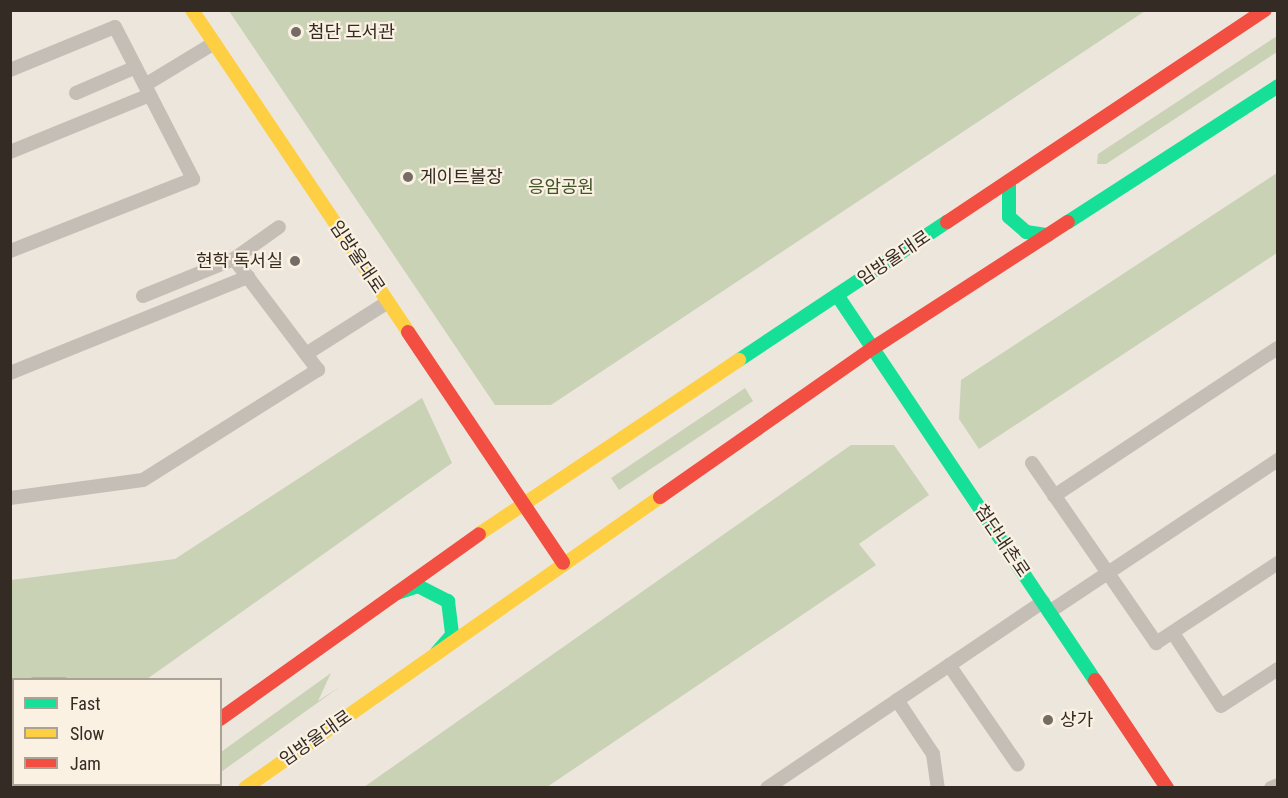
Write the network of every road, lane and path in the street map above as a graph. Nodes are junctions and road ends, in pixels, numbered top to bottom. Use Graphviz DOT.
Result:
graph roads {
  1 [pos="192,10"];
  2 [pos="1265,10"];
  3 [pos="214,43"];
  4 [pos="136,68"];
  5 [pos="10,70"];
  6 [pos="1278,86"];
  7 [pos="147,90"];
  8 [pos="76,93"];
  9 [pos="10,152"];
  10 [pos="1009,181"];
  11 [pos="279,227"];
  12 [pos="1048,235"];
  13 [pos="10,250"];
  14 [pos="234,259"];
  15 [pos="248,277"];
  16 [pos="837,295"];
  17 [pos="143,296"];
  18 [pos="388,302"];
  19 [pos="873,348"];
  20 [pos="1278,348"];
  21 [pos="306,354"];
  22 [pos="10,373"];
  23 [pos="1278,460"];
  24 [pos="1032,463"];
  25 [pos="1054,496"];
  26 [pos="10,498"];
  27 [pos="522,504"];
  28 [pos="564,563"];
  29 [pos="1278,563"];
  30 [pos="1108,574"];
  31 [pos="395,594"];
  32 [pos="1046,607"];
  33 [pos="1173,633"];
  34 [pos="437,652"];
  35 [pos="948,665"];
  36 [pos="1278,669"];
  37 [pos="897,700"];
  38 [pos="222,717"];
  39 [pos="1018,765"];
  40 [pos="1278,785"];
  41 [pos="245,788"];
  42 [pos="767,788"];
  43 [pos="938,788"];
  44 [pos="1167,788"];
  45 [pos="1271,788"];
  1 -- 3 [label="main road, 임방울대로"];
  2 -- 10 [label="main road, 임방울대로"];
  3 -- 7 [label="lane"];
  3 -- 18 [label="main road, 임방울대로"];
  4 -- 5 [label="lane"];
  4 -- 7 [label="lane"];
  4 -- 8 [label="lane"];
  6 -- 12 [label="main road, 임방울대로"];
  7 -- 9 [label="lane"];
  7 -- 13 [label="lane"];
  10 -- 12 [label="main road"];
  10 -- 16 [label="main road, 임방울대로"];
  11 -- 14 [label="lane"];
  12 -- 19 [label="main road, 임방울대로"];
  14 -- 15 [label="lane"];
  14 -- 17 [label="lane"];
  15 -- 21 [label="lane"];
  15 -- 22 [label="lane"];
  16 -- 19 [label="main road, 첨단내촌로"];
  16 -- 27 [label="main road, 임방울대로"];
  18 -- 21 [label="lane"];
  18 -- 27 [label="main road, 임방울대로"];
  19 -- 28 [label="main road, 임방울대로"];
  19 -- 32 [label="main road, 첨단내촌로"];
  20 -- 25 [label="lane"];
  21 -- 26 [label="lane"];
  23 -- 30 [label="lane"];
  24 -- 25 [label="lane"];
  25 -- 30 [label="lane"];
  27 -- 28 [label="main road, 임방울대로"];
  27 -- 31 [label="main road, 임방울대로"];
  28 -- 34 [label="main road, 임방울대로"];
  29 -- 33 [label="lane"];
  30 -- 32 [label="lane"];
  30 -- 33 [label="lane"];
  31 -- 34 [label="main road"];
  31 -- 38 [label="main road, 임방울대로"];
  32 -- 35 [label="lane"];
  32 -- 44 [label="main road, 첨단내촌로"];
  33 -- 36 [label="lane"];
  34 -- 41 [label="main road, 임방울대로"];
  35 -- 37 [label="lane"];
  35 -- 39 [label="lane"];
  37 -- 42 [label="lane"];
  37 -- 43 [label="lane"];
  40 -- 45 [label="lane"];
}
